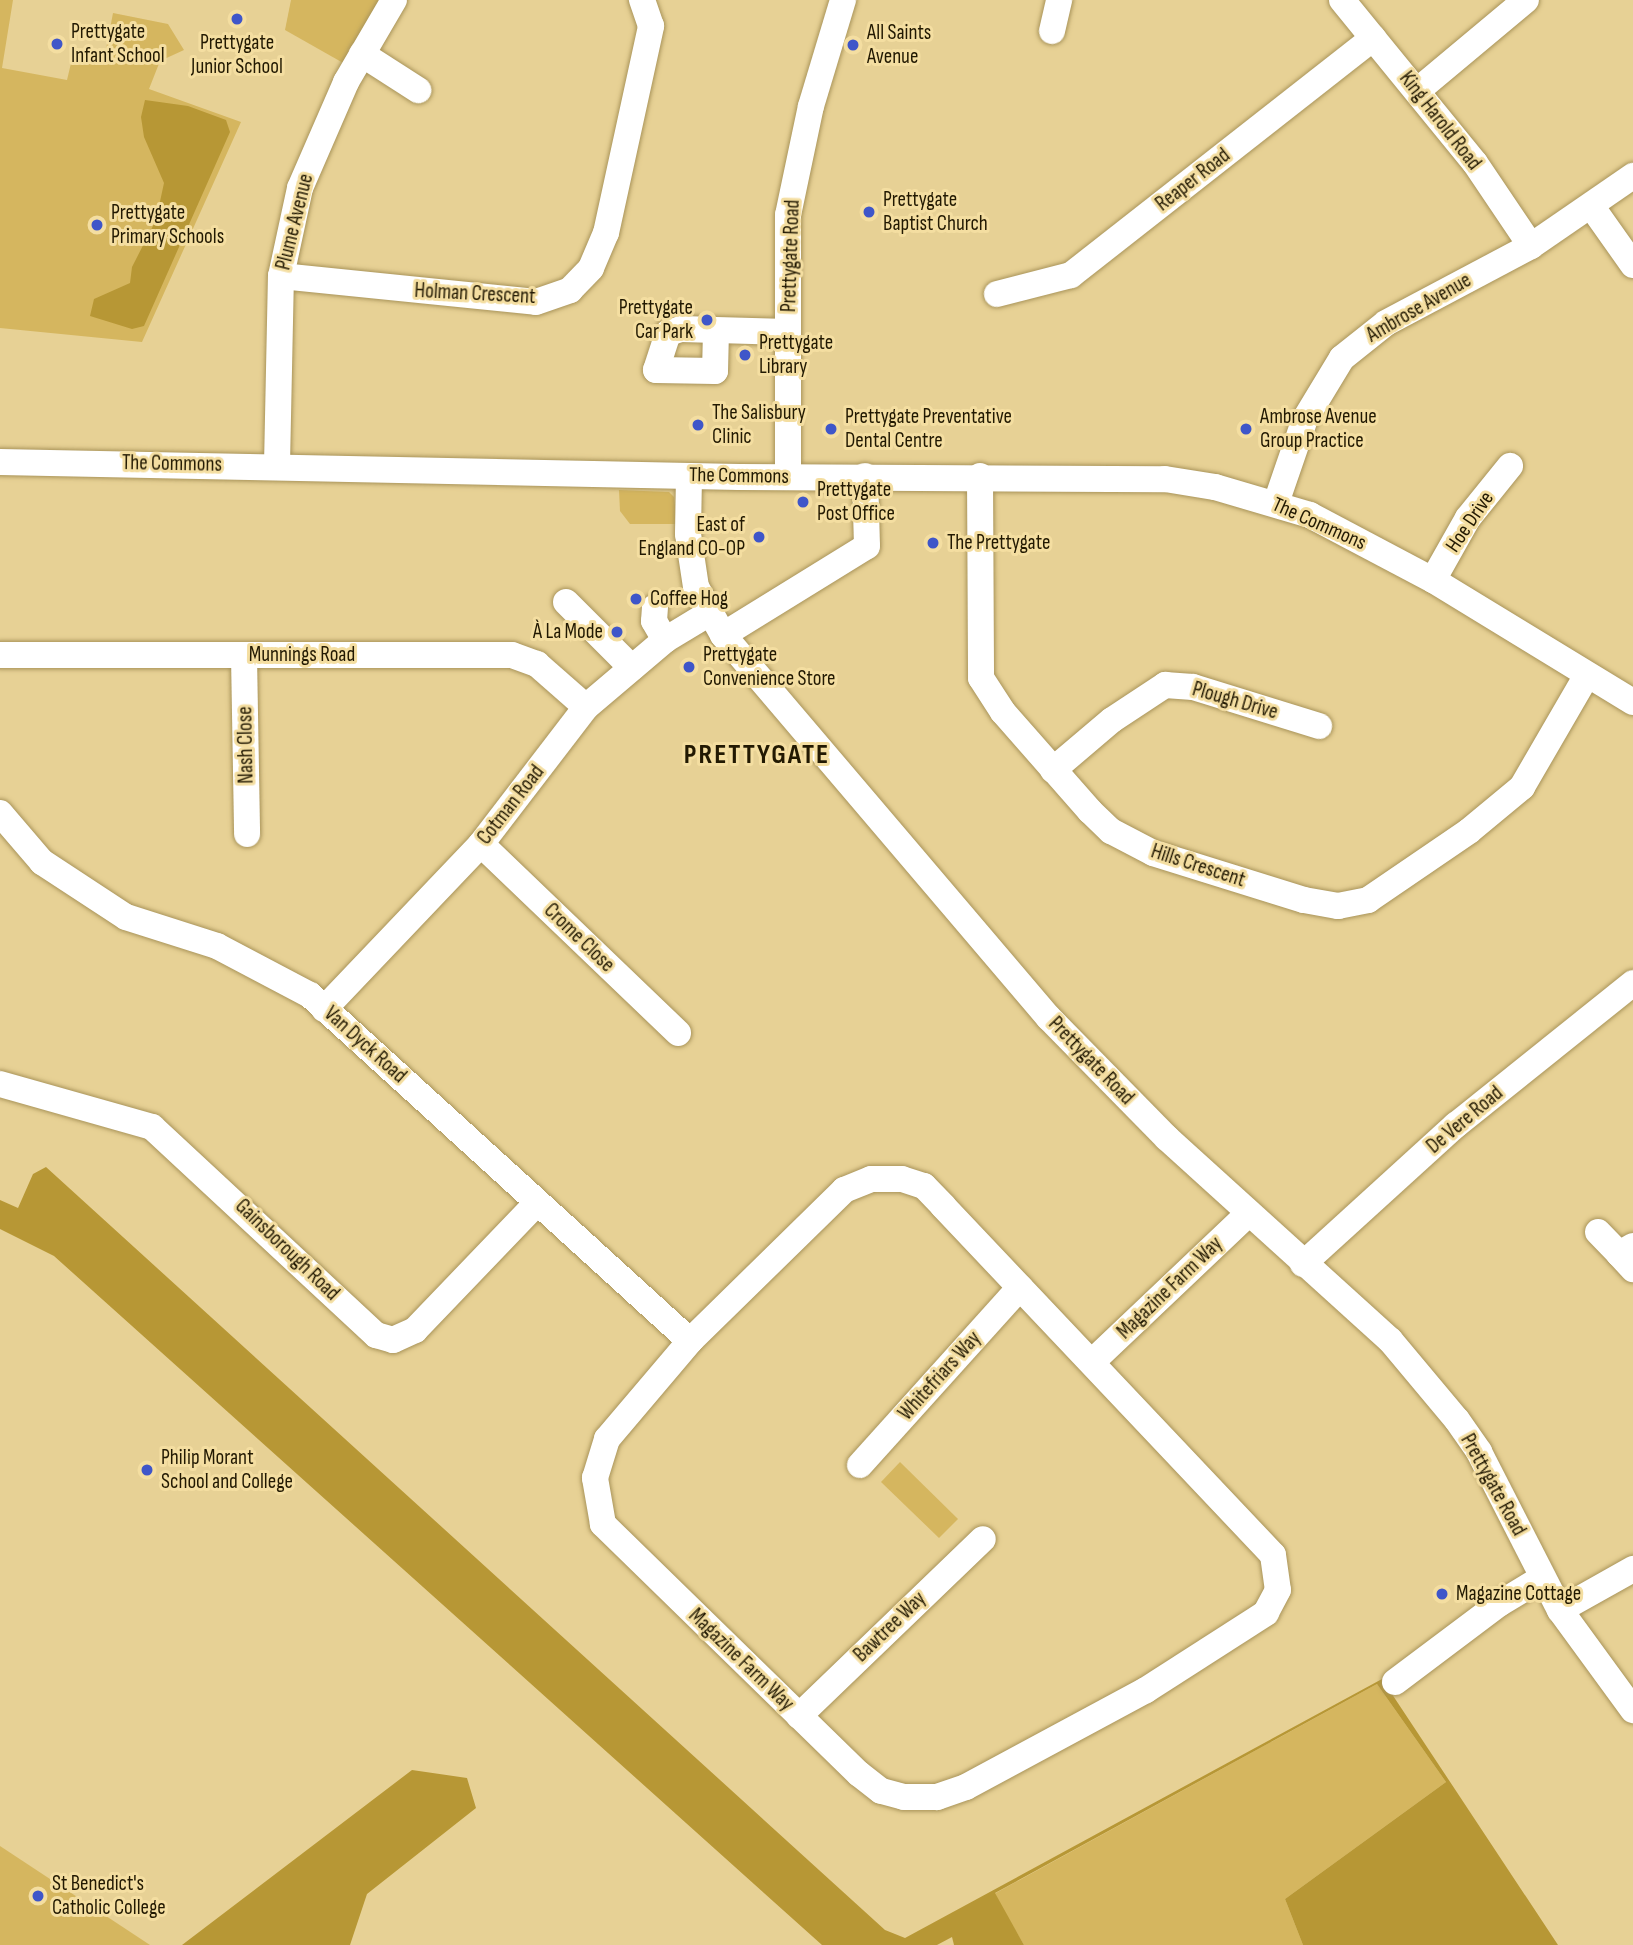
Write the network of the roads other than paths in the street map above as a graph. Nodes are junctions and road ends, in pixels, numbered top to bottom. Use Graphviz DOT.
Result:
graph roads {
  1 [pos="394,0"];
  2 [pos="642,0"];
  3 [pos="844,0"];
  4 [pos="1059,0"];
  5 [pos="1342,0"];
  6 [pos="1526,0"];
  7 [pos="1052,31"];
  8 [pos="1373,38"];
  9 [pos="362,54"];
  10 [pos="418,90"];
  11 [pos="1417,91"];
  12 [pos="1633,176"];
  13 [pos="1592,207"];
  14 [pos="1531,246"];
  15 [pos="1633,265"];
  16 [pos="281,276"];
  17 [pos="998,294"];
  18 [pos="716,331"];
  19 [pos="788,332"];
  20 [pos="0,462"];
  21 [pos="277,465"];
  22 [pos="1510,466"];
  23 [pos="689,476"];
  24 [pos="865,476"];
  25 [pos="981,476"];
  26 [pos="788,477"];
  27 [pos="1276,503"];
  28 [pos="1433,580"];
  29 [pos="566,602"];
  30 [pos="655,607"];
  31 [pos="716,625"];
  32 [pos="665,640"];
  33 [pos="0,655"];
  34 [pos="244,656"];
  35 [pos="632,667"];
  36 [pos="1587,675"];
  37 [pos="1633,702"];
  38 [pos="586,707"];
  39 [pos="1319,726"];
  40 [pos="1054,770"];
  41 [pos="0,814"];
  42 [pos="247,834"];
  43 [pos="481,844"];
  44 [pos="1633,983"];
  45 [pos="324,1009"];
  46 [pos="678,1033"];
  47 [pos="0,1084"];
  48 [pos="537,1203"];
  49 [pos="1248,1214"];
  50 [pos="1598,1232"];
  51 [pos="1628,1256"];
  52 [pos="1303,1264"];
  53 [pos="1020,1287"];
  54 [pos="690,1341"];
  55 [pos="1092,1362"];
  56 [pos="860,1465"];
  57 [pos="982,1539"];
  58 [pos="1633,1569"];
  59 [pos="1542,1578"];
  60 [pos="1560,1610"];
  61 [pos="1395,1682"];
  62 [pos="1633,1710"];
  63 [pos="799,1716"];
  1 -- 9 [label="street, Plume Avenue"];
  2 -- 16 [label="street, Holman Crescent"];
  3 -- 19 [label="street, Prettygate Road"];
  4 -- 7 [label="street"];
  5 -- 8 [label="street, King Harold Road"];
  6 -- 11 [label="street"];
  8 -- 11 [label="street, King Harold Road"];
  8 -- 17 [label="street, Reaper Road"];
  9 -- 10 [label="street"];
  9 -- 16 [label="street, Plume Avenue"];
  11 -- 14 [label="street, King Harold Road"];
  12 -- 13 [label="street, Ambrose Avenue"];
  13 -- 14 [label="street, Ambrose Avenue"];
  13 -- 15 [label="street"];
  14 -- 27 [label="street, Ambrose Avenue"];
  16 -- 21 [label="street, Plume Avenue"];
  18 -- 19 [label="street"];
  19 -- 26 [label="street, Prettygate Road"];
  20 -- 21 [label="street, The Commons"];
  21 -- 23 [label="street, The Commons"];
  22 -- 28 [label="street, Hoe Drive"];
  23 -- 26 [label="street, The Commons"];
  23 -- 31 [label="street, Prettygate Road"];
  24 -- 25 [label="street, The Commons"];
  24 -- 26 [label="street, The Commons"];
  24 -- 31 [label="street, Cotman Road"];
  25 -- 27 [label="street, The Commons"];
  25 -- 40 [label="street, Hills Crescent"];
  27 -- 28 [label="street, The Commons"];
  28 -- 36 [label="street, The Commons"];
  29 -- 35 [label="street"];
  30 -- 32 [label="street"];
  31 -- 32 [label="street, Cotman Road"];
  31 -- 49 [label="street, Prettygate Road"];
  32 -- 35 [label="street, Cotman Road"];
  33 -- 34 [label="street, Munnings Road"];
  34 -- 38 [label="street, Munnings Road"];
  34 -- 42 [label="street, Nash Close"];
  35 -- 38 [label="street, Cotman Road"];
  36 -- 37 [label="street, The Commons"];
  36 -- 40 [label="street, Hills Crescent"];
  38 -- 43 [label="street, Cotman Road"];
  39 -- 40 [label="street, Plough Drive"];
  41 -- 45 [label="street, Van Dyck Road"];
  43 -- 45 [label="street, Cotman Road"];
  43 -- 46 [label="street, Crome Close"];
  44 -- 52 [label="street, De Vere Road"];
  45 -- 48 [label="street, Van Dyck Road"];
  47 -- 48 [label="street, Gainsborough Road"];
  48 -- 54 [label="street, Van Dyck Road"];
  49 -- 52 [label="street, Prettygate Road"];
  49 -- 55 [label="street, Magazine Farm Way"];
  50 -- 51 [label="street"];
  52 -- 59 [label="street, Prettygate Road"];
  53 -- 54 [label="street, Magazine Farm Way"];
  53 -- 55 [label="street, Magazine Farm Way"];
  53 -- 56 [label="street, Whitefriars Way"];
  54 -- 63 [label="street, Magazine Farm Way"];
  55 -- 63 [label="street, Magazine Farm Way"];
  57 -- 63 [label="street, Bawtree Way"];
  58 -- 60 [label="street"];
  59 -- 60 [label="street, Prettygate Road"];
  59 -- 61 [label="street"];
  60 -- 62 [label="street, Prettygate Road"];
}
